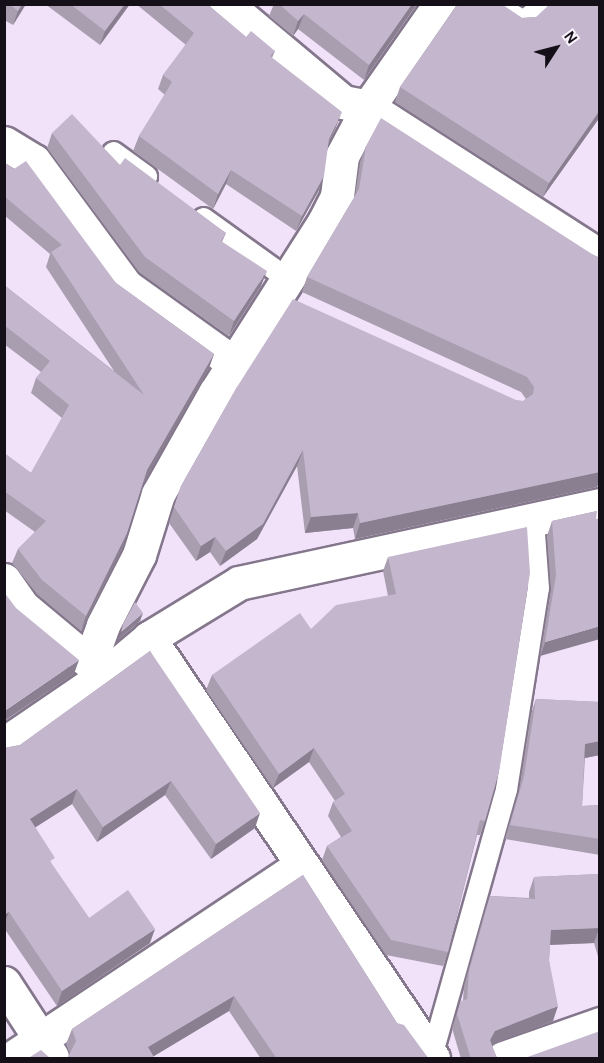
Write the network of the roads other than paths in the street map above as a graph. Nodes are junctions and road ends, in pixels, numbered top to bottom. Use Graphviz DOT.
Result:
graph roads {
  1 [pos="226,4"];
  2 [pos="440,4"];
  3 [pos="495,4"];
  4 [pos="544,4"];
  5 [pos="368,107"];
  6 [pos="4,143"];
  7 [pos="112,152"];
  8 [pos="159,185"];
  9 [pos="186,206"];
  10 [pos="600,256"];
  11 [pos="288,293"];
  12 [pos="235,364"];
  13 [pos="600,505"];
  14 [pos="533,520"];
  15 [pos="4,580"];
  16 [pos="149,638"];
  17 [pos="97,668"];
  18 [pos="4,744"];
  19 [pos="301,865"];
  20 [pos="4,982"];
  21 [pos="600,1024"];
  22 [pos="47,1050"];
  23 [pos="432,1057"];
  24 [pos="12,1059"];
  25 [pos="503,1059"];
  1 -- 5 [label="street"];
  2 -- 5 [label="street"];
  3 -- 4 [label="lane"];
  5 -- 10 [label="street"];
  5 -- 11 [label="street"];
  6 -- 12 [label="street"];
  7 -- 8 [label="lane"];
  9 -- 11 [label="lane"];
  11 -- 12 [label="street"];
  12 -- 17 [label="street"];
  13 -- 14 [label="street"];
  14 -- 16 [label="street"];
  14 -- 23 [label="lane"];
  15 -- 17 [label="street"];
  16 -- 17 [label="street"];
  16 -- 19 [label="street"];
  17 -- 18 [label="street"];
  19 -- 22 [label="street"];
  19 -- 23 [label="street"];
  20 -- 22 [label="street"];
  21 -- 25 [label="street"];
  22 -- 24 [label="street"];
}
